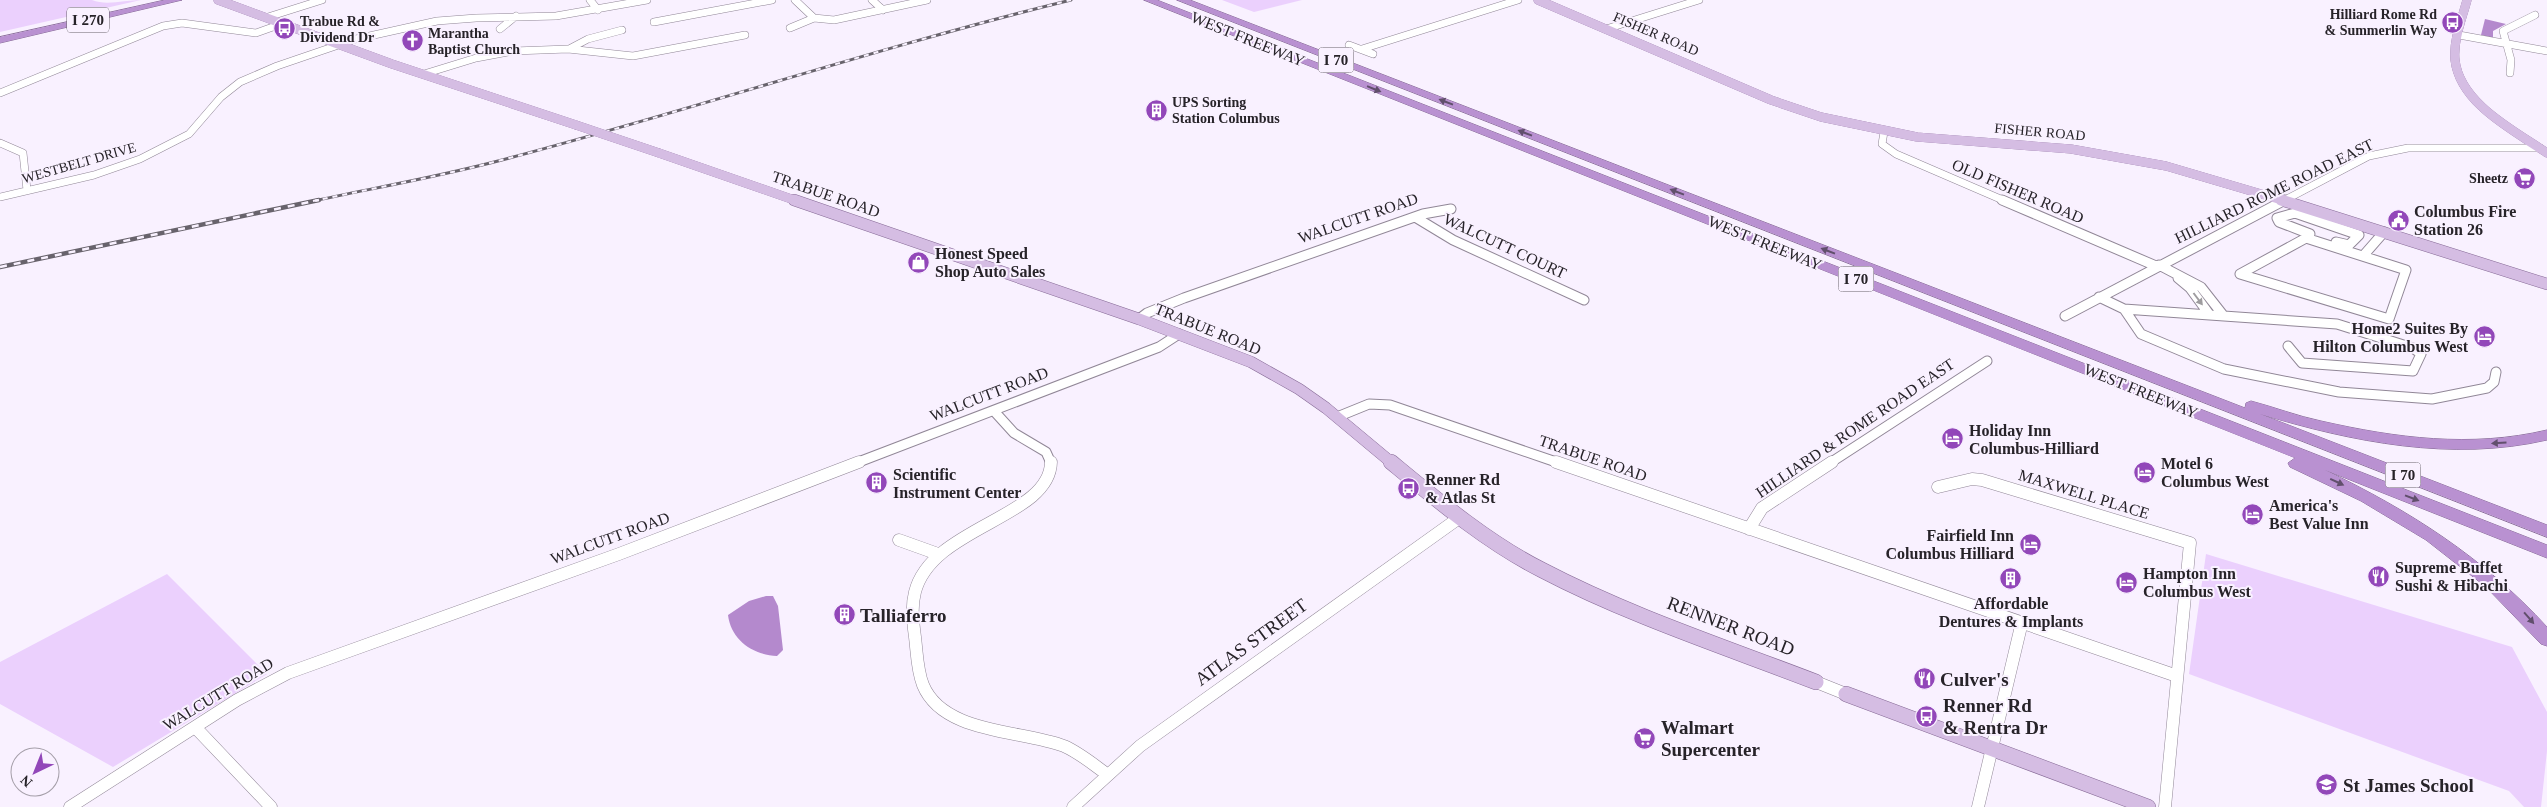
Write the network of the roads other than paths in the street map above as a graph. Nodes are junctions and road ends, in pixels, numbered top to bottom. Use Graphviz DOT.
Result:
graph roads {
  1 [pos="152,0"];
  2 [pos="176,0"];
  3 [pos="218,0"];
  4 [pos="590,0"];
  5 [pos="647,0"];
  6 [pos="772,0"];
  7 [pos="794,0"];
  8 [pos="872,0"];
  9 [pos="927,0"];
  10 [pos="1149,0"];
  11 [pos="1182,0"];
  12 [pos="1518,0"];
  13 [pos="1538,0"];
  14 [pos="1699,0"];
  15 [pos="2467,0"];
  16 [pos="316,1"];
  17 [pos="598,10"];
  18 [pos="883,10"];
  19 [pos="2535,15"];
  20 [pos="516,16"];
  21 [pos="268,17"];
  22 [pos="814,18"];
  23 [pos="654,22"];
  24 [pos="284,23"];
  25 [pos="790,28"];
  26 [pos="500,29"];
  27 [pos="1606,29"];
  28 [pos="622,30"];
  29 [pos="0,34"];
  30 [pos="745,35"];
  31 [pos="2459,35"];
  32 [pos="0,40"];
  33 [pos="1349,44"];
  34 [pos="2505,44"];
  35 [pos="340,45"];
  36 [pos="570,49"];
  37 [pos="1362,50"];
  38 [pos="2547,51"];
  39 [pos="1373,54"];
  40 [pos="2510,73"];
  41 [pos="424,74"];
  42 [pos="0,93"];
  43 [pos="1401,99"];
  44 [pos="1884,132"];
  45 [pos="0,142"];
  46 [pos="2544,151"];
  47 [pos="27,190"];
  48 [pos="0,197"];
  49 [pos="2284,200"];
  50 [pos="1450,209"];
  51 [pos="1414,217"];
  52 [pos="2384,232"];
  53 [pos="2308,236"];
  54 [pos="2363,256"];
  55 [pos="2156,266"];
  56 [pos="2547,284"];
  57 [pos="1922,287"];
  58 [pos="2099,298"];
  59 [pos="1584,300"];
  60 [pos="2124,309"];
  61 [pos="2209,314"];
  62 [pos="2223,315"];
  63 [pos="2066,316"];
  64 [pos="1139,319"];
  65 [pos="1179,334"];
  66 [pos="2288,346"];
  67 [pos="1987,360"];
  68 [pos="2496,372"];
  69 [pos="994,410"];
  70 [pos="1336,417"];
  71 [pos="2258,418"];
  72 [pos="2547,435"];
  73 [pos="1938,487"];
  74 [pos="1459,518"];
  75 [pos="2547,524"];
  76 [pos="1749,529"];
  77 [pos="2547,531"];
  78 [pos="899,540"];
  79 [pos="2547,552"];
  80 [pos="938,554"];
  81 [pos="2022,622"];
  82 [pos="2547,639"];
  83 [pos="2177,676"];
  84 [pos="1816,682"];
  85 [pos="1846,694"];
  86 [pos="195,727"];
  87 [pos="1992,748"];
  88 [pos="1108,775"];
  89 [pos="70,807"];
  90 [pos="271,807"];
  91 [pos="1073,807"];
  92 [pos="1978,807"];
  93 [pos="2148,807"];
  94 [pos="2165,807"];
  1 -- 29 [label="highway, I 270"];
  2 -- 32 [label="highway, I 270"];
  3 -- 21 [label="main road, TRABUE ROAD"];
  4 -- 17 [label="street"];
  5 -- 17 [label="street, WESTBELT DRIVE"];
  6 -- 23 [label="street"];
  7 -- 22 [label="street"];
  8 -- 18 [label="street"];
  9 -- 18 [label="street"];
  10 -- 43 [label="highway, WEST FREEWAY / I 70, one-way"];
  57 -- 11 [label="highway, WEST FREEWAY / I 70, one-way"];
  12 -- 37 [label="street"];
  13 -- 27 [label="main road, FISHER ROAD"];
  14 -- 27 [label="street"];
  15 -- 31 [label="main road"];
  16 -- 21 [label="street"];
  17 -- 20 [label="street, WESTBELT DRIVE"];
  18 -- 22 [label="street"];
  19 -- 34 [label="street"];
  20 -- 26 [label="street"];
  20 -- 35 [label="street, WESTBELT DRIVE"];
  21 -- 24 [label="main road, TRABUE ROAD"];
  22 -- 25 [label="street"];
  24 -- 35 [label="main road, TRABUE ROAD"];
  24 -- 42 [label="street"];
  27 -- 44 [label="main road, FISHER ROAD"];
  28 -- 36 [label="street"];
  30 -- 36 [label="street"];
  31 -- 34 [label="street"];
  31 -- 46 [label="main road"];
  33 -- 37 [label="street"];
  34 -- 38 [label="street"];
  34 -- 40 [label="street"];
  35 -- 41 [label="main road, TRABUE ROAD"];
  35 -- 47 [label="street, WESTBELT DRIVE"];
  36 -- 41 [label="street"];
  37 -- 39 [label="street"];
  41 -- 64 [label="main road, TRABUE ROAD, bridge"];
  43 -- 79 [label="highway, WEST FREEWAY / I 70, one-way"];
  43 -- 82 [label="highway, one-way"];
  44 -- 49 [label="main road, FISHER ROAD"];
  44 -- 55 [label="street, OLD FISHER ROAD"];
  45 -- 47 [label="street"];
  46 -- 49 [label="street, HILLIARD ROME ROAD EAST"];
  47 -- 48 [label="street, WESTBELT DRIVE"];
  49 -- 52 [label="main road, FISHER ROAD"];
  49 -- 55 [label="street, HILLIARD ROME ROAD EAST"];
  50 -- 51 [label="street, WALCUTT ROAD"];
  51 -- 59 [label="street, WALCUTT COURT"];
  51 -- 64 [label="street, WALCUTT ROAD"];
  52 -- 54 [label="street"];
  52 -- 56 [label="main road, FISHER ROAD"];
  53 -- 53 [label="street"];
  53 -- 54 [label="street"];
  53 -- 54 [label="street"];
  55 -- 58 [label="street, HILLIARD ROME ROAD EAST"];
  55 -- 61 [label="street, one-way"];
  55 -- 62 [label="street"];
  57 -- 71 [label="highway, WEST FREEWAY / I 70"];
  72 -- 57 [label="highway, one-way"];
  58 -- 60 [label="street"];
  58 -- 63 [label="street, HILLIARD ROME ROAD EAST"];
  60 -- 61 [label="street"];
  60 -- 68 [label="street"];
  61 -- 62 [label="street"];
  62 -- 66 [label="street"];
  64 -- 65 [label="main road, TRABUE ROAD"];
  65 -- 69 [label="street, WALCUTT ROAD"];
  65 -- 70 [label="main road, TRABUE ROAD"];
  67 -- 76 [label="street, HILLIARD & ROME ROAD EAST"];
  69 -- 80 [label="street"];
  69 -- 86 [label="street, WALCUTT ROAD"];
  70 -- 74 [label="main road, RENNER ROAD"];
  70 -- 76 [label="street, TRABUE ROAD"];
  71 -- 75 [label="highway"];
  71 -- 77 [label="highway, WEST FREEWAY / I 70"];
  73 -- 83 [label="street, MAXWELL PLACE"];
  74 -- 84 [label="main road, RENNER ROAD"];
  74 -- 88 [label="street, ATLAS STREET"];
  76 -- 81 [label="street, TRABUE ROAD"];
  78 -- 80 [label="street"];
  80 -- 88 [label="street"];
  81 -- 83 [label="street, TRABUE ROAD"];
  81 -- 87 [label="street"];
  83 -- 94 [label="street"];
  84 -- 85 [label="street, RENNER ROAD"];
  85 -- 87 [label="main road, RENNER ROAD"];
  86 -- 89 [label="street, WALCUTT ROAD"];
  86 -- 90 [label="street"];
  87 -- 92 [label="street"];
  87 -- 93 [label="main road, RENNER ROAD"];
  88 -- 91 [label="street, ATLAS STREET"];
}
